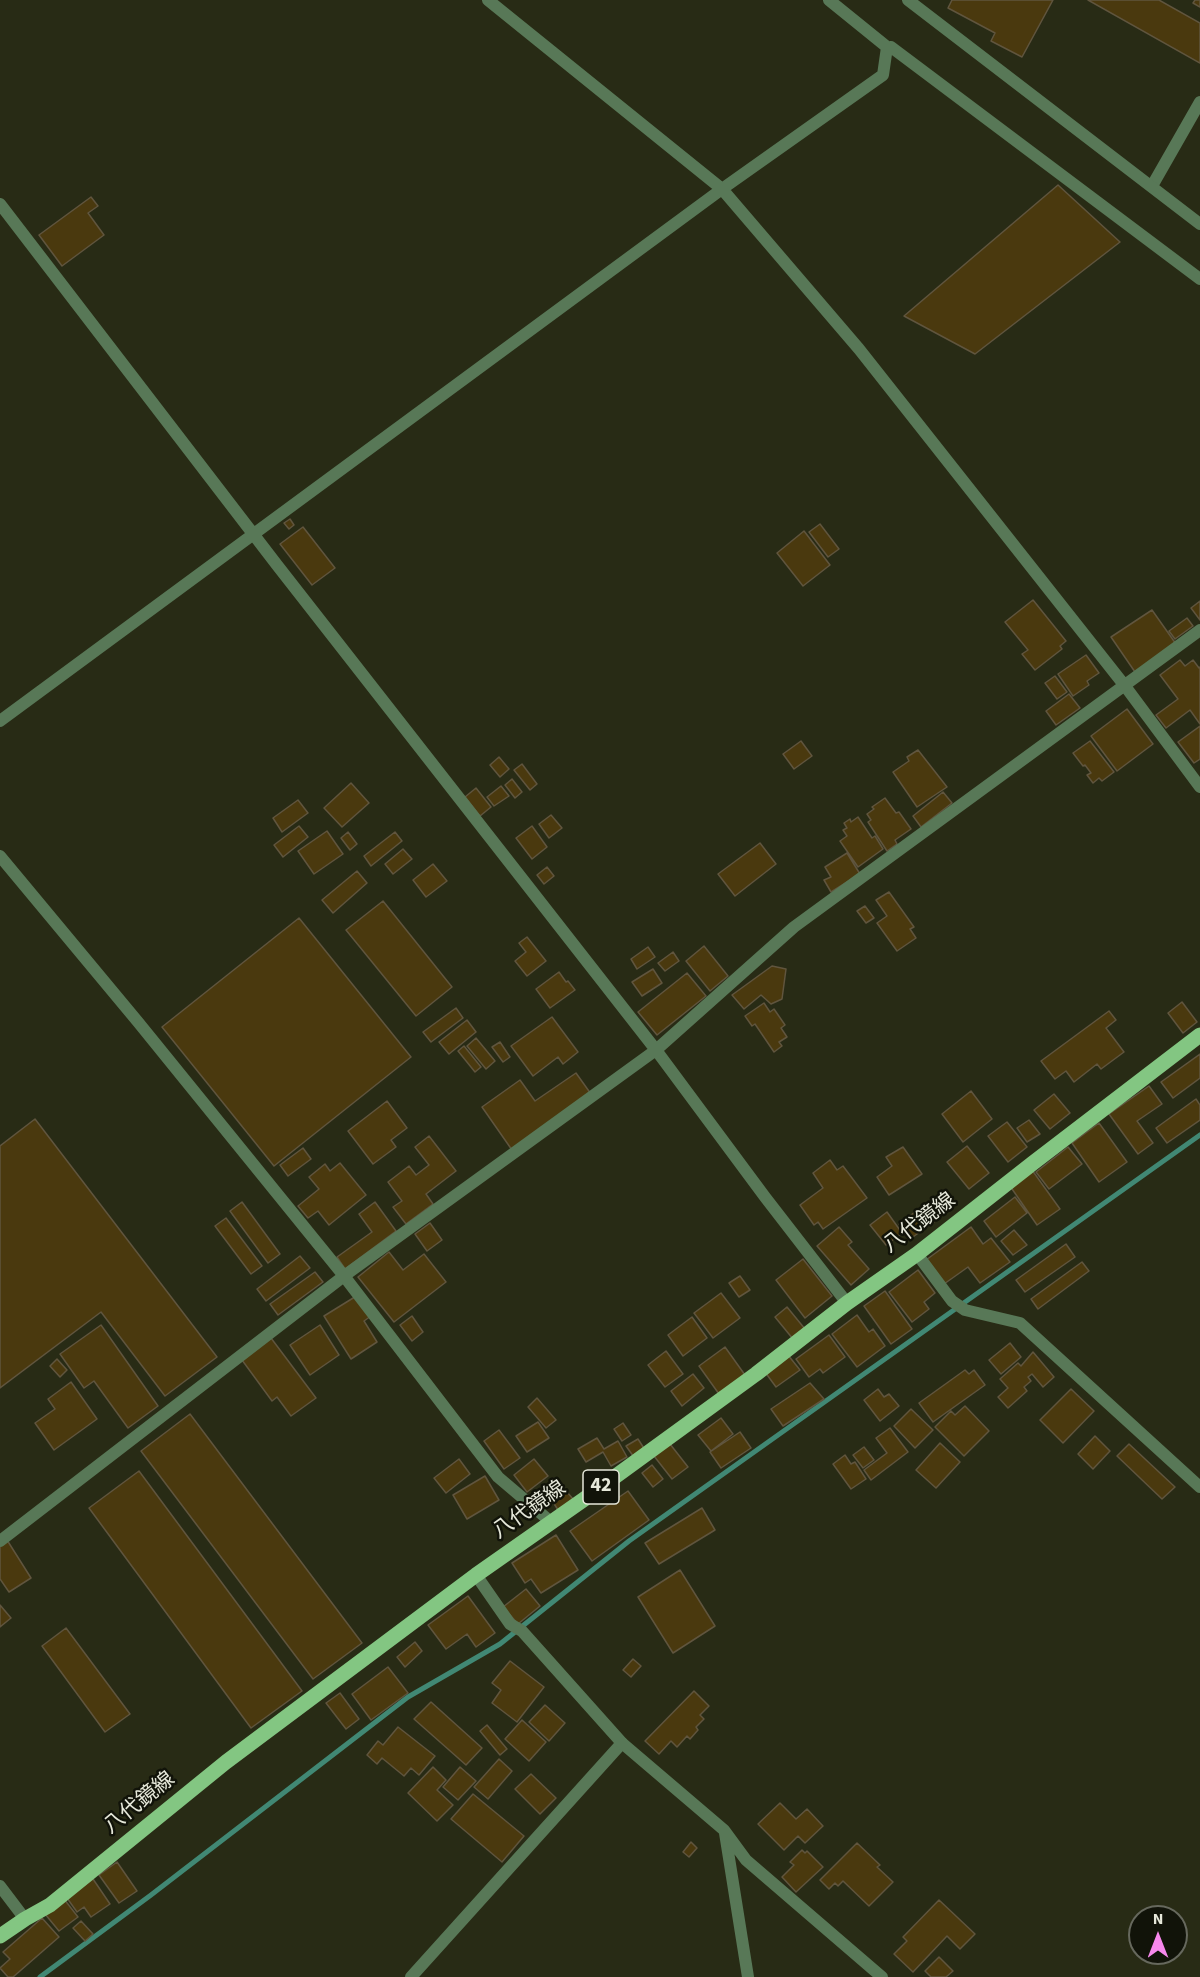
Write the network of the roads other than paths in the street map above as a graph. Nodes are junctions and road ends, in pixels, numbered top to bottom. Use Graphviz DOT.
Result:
graph roads {
  1 [pos="488,0"];
  2 [pos="829,0"];
  3 [pos="908,0"];
  4 [pos="922,6"];
  5 [pos="891,47"];
  6 [pos="1200,102"];
  7 [pos="1152,186"];
  8 [pos="722,189"];
  9 [pos="0,204"];
  10 [pos="1200,224"];
  11 [pos="1200,279"];
  12 [pos="253,533"];
  13 [pos="1200,630"];
  14 [pos="1125,686"];
  15 [pos="0,721"];
  16 [pos="1200,787"];
  17 [pos="0,856"];
  18 [pos="1200,1035"];
  19 [pos="656,1050"];
  20 [pos="917,1254"];
  21 [pos="344,1276"];
  22 [pos="846,1303"];
  23 [pos="1200,1487"];
  24 [pos="551,1522"];
  25 [pos="0,1541"];
  26 [pos="476,1575"];
  27 [pos="622,1743"];
  28 [pos="724,1830"];
  29 [pos="0,1886"];
  30 [pos="25,1919"];
  31 [pos="0,1936"];
  32 [pos="411,1977"];
  33 [pos="748,1977"];
  34 [pos="882,1977"];
  1 -- 8 [label="street"];
  2 -- 8 [label="street"];
  3 -- 4 [label="street"];
  4 -- 7 [label="street"];
  5 -- 11 [label="street"];
  6 -- 7 [label="street"];
  7 -- 10 [label="street"];
  8 -- 12 [label="street"];
  8 -- 14 [label="street"];
  9 -- 12 [label="street"];
  12 -- 15 [label="street"];
  12 -- 19 [label="street"];
  13 -- 14 [label="street"];
  14 -- 16 [label="street"];
  14 -- 19 [label="street"];
  17 -- 21 [label="street"];
  18 -- 20 [label="main road, 八代鏡線 / 42"];
  19 -- 21 [label="street"];
  19 -- 22 [label="street"];
  20 -- 22 [label="main road, 八代鏡線 / 42"];
  20 -- 23 [label="street"];
  21 -- 24 [label="street"];
  21 -- 25 [label="street"];
  22 -- 24 [label="main road, 八代鏡線 / 42"];
  24 -- 26 [label="main road, 八代鏡線 / 42"];
  26 -- 27 [label="street"];
  26 -- 30 [label="main road, 八代鏡線 / 42"];
  27 -- 28 [label="street"];
  27 -- 32 [label="street"];
  28 -- 33 [label="street"];
  28 -- 34 [label="street"];
  29 -- 30 [label="street"];
  30 -- 31 [label="main road, 八代鏡線 / 42"];
}
